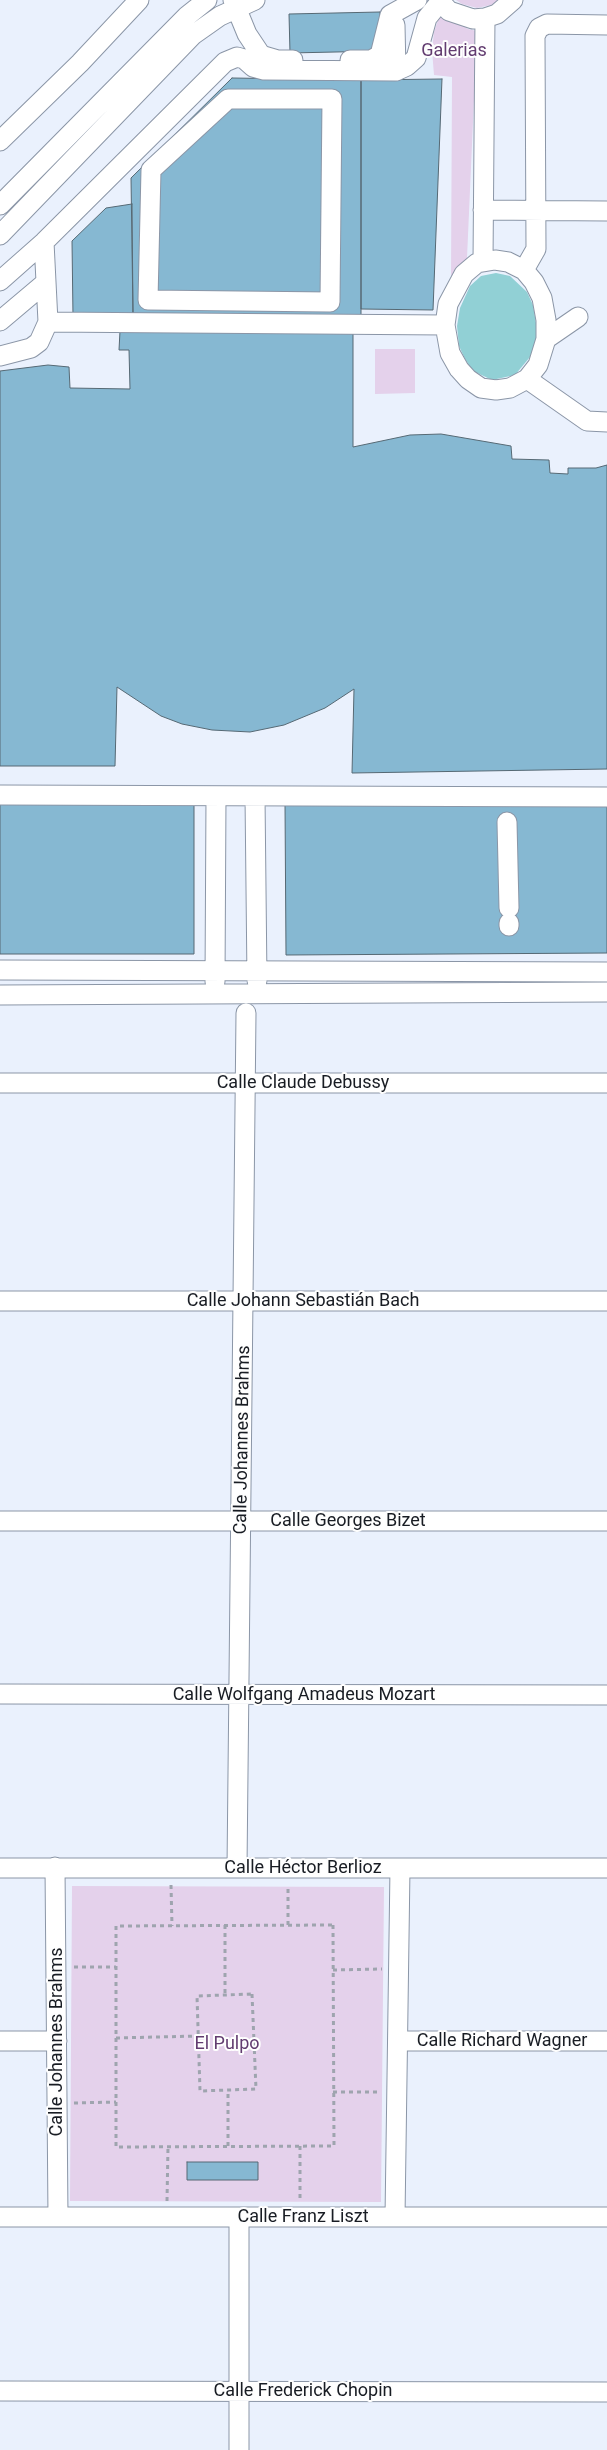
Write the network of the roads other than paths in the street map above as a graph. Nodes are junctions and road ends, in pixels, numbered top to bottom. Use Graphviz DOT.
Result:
graph roads {
  1 [pos="140,0"];
  2 [pos="207,0"];
  3 [pos="255,0"];
  4 [pos="418,0"];
  5 [pos="513,0"];
  6 [pos="440,1"];
  7 [pos="235,4"];
  8 [pos="395,11"];
  9 [pos="485,18"];
  10 [pos="607,24"];
  11 [pos="396,70"];
  12 [pos="191,133"];
  13 [pos="0,141"];
  14 [pos="0,205"];
  15 [pos="483,210"];
  16 [pos="536,210"];
  17 [pos="607,211"];
  18 [pos="0,235"];
  19 [pos="44,242"];
  20 [pos="483,262"];
  21 [pos="524,270"];
  22 [pos="0,281"];
  23 [pos="45,283"];
  24 [pos="578,317"];
  25 [pos="0,321"];
  26 [pos="48,322"];
  27 [pos="445,325"];
  28 [pos="546,339"];
  29 [pos="0,356"];
  30 [pos="527,379"];
  31 [pos="607,422"];
  32 [pos="0,795"];
  33 [pos="216,796"];
  34 [pos="255,796"];
  35 [pos="607,797"];
  36 [pos="507,822"];
  37 [pos="509,919"];
  38 [pos="0,970"];
  39 [pos="215,970"];
  40 [pos="257,970"];
  41 [pos="607,972"];
  42 [pos="607,992"];
  43 [pos="215,994"];
  44 [pos="0,995"];
  45 [pos="257,995"];
  46 [pos="246,1013"];
  47 [pos="0,1083"];
  48 [pos="245,1083"];
  49 [pos="607,1083"];
  50 [pos="244,1300"];
  51 [pos="0,1301"];
  52 [pos="607,1301"];
  53 [pos="0,1521"];
  54 [pos="242,1521"];
  55 [pos="607,1521"];
  56 [pos="0,1694"];
  57 [pos="240,1695"];
  58 [pos="607,1695"];
  59 [pos="55,1867"];
  60 [pos="237,1867"];
  61 [pos="0,1868"];
  62 [pos="400,1868"];
  63 [pos="607,1868"];
  64 [pos="0,2041"];
  65 [pos="57,2041"];
  66 [pos="398,2041"];
  67 [pos="607,2041"];
  68 [pos="0,2217"];
  69 [pos="239,2217"];
  70 [pos="395,2217"];
  71 [pos="607,2217"];
  72 [pos="58,2218"];
  73 [pos="0,2391"];
  74 [pos="239,2391"];
  75 [pos="607,2392"];
  76 [pos="239,2450"];
  1 -- 13 [label="street"];
  2 -- 14 [label="street"];
  3 -- 7 [label="street"];
  4 -- 8 [label="street"];
  5 -- 9 [label="street"];
  6 -- 9 [label="street"];
  6 -- 11 [label="street"];
  7 -- 8 [label="street"];
  7 -- 18 [label="street"];
  8 -- 11 [label="street"];
  9 -- 15 [label="street"];
  10 -- 16 [label="street"];
  11 -- 19 [label="street"];
  12 -- 12 [label="street"];
  15 -- 16 [label="street"];
  15 -- 20 [label="street"];
  16 -- 17 [label="street"];
  16 -- 21 [label="street"];
  19 -- 22 [label="street"];
  19 -- 23 [label="street"];
  20 -- 21 [label="street"];
  20 -- 27 [label="street"];
  21 -- 28 [label="street"];
  23 -- 25 [label="street"];
  23 -- 26 [label="street"];
  24 -- 28 [label="street"];
  26 -- 27 [label="street"];
  26 -- 29 [label="street"];
  27 -- 30 [label="street"];
  28 -- 30 [label="street"];
  30 -- 31 [label="street"];
  32 -- 33 [label="street"];
  33 -- 34 [label="street"];
  33 -- 39 [label="street"];
  34 -- 35 [label="street"];
  34 -- 40 [label="street"];
  36 -- 37 [label="street"];
  38 -- 39 [label="street"];
  39 -- 40 [label="street"];
  39 -- 43 [label="street"];
  40 -- 41 [label="street"];
  40 -- 45 [label="street"];
  42 -- 45 [label="street"];
  43 -- 44 [label="street"];
  43 -- 45 [label="street"];
  46 -- 48 [label="street, Calle Johannes Brahms"];
  47 -- 48 [label="street, Calle Claude Debussy"];
  48 -- 49 [label="street, Calle Claude Debussy"];
  48 -- 50 [label="street, Calle Johannes Brahms"];
  50 -- 51 [label="street, Calle Johann Sebastián Bach"];
  50 -- 52 [label="street, Calle Johann Sebastián Bach"];
  50 -- 54 [label="street, Calle Johannes Brahms"];
  53 -- 54 [label="street, Calle Georges Bizet"];
  54 -- 55 [label="street, Calle Georges Bizet"];
  54 -- 57 [label="street, Calle Johannes Brahms"];
  56 -- 57 [label="street, Calle Wolfgang Amadeus Mozart"];
  57 -- 58 [label="street, Calle Wolfgang Amadeus Mozart"];
  57 -- 60 [label="street, Calle Johannes Brahms"];
  59 -- 60 [label="street, Calle Héctor Berlioz"];
  59 -- 61 [label="street, Calle Héctor Berlioz"];
  59 -- 65 [label="street, Calle Johannes Brahms"];
  60 -- 62 [label="street, Calle Héctor Berlioz"];
  62 -- 63 [label="street, Calle Héctor Berlioz"];
  62 -- 66 [label="street"];
  64 -- 65 [label="street"];
  65 -- 72 [label="street, Calle Johannes Brahms"];
  66 -- 67 [label="street, Calle Richard Wagner"];
  66 -- 70 [label="street"];
  68 -- 72 [label="street, Calle Franz Liszt"];
  69 -- 70 [label="street, Calle Franz Liszt"];
  69 -- 72 [label="street, Calle Franz Liszt"];
  69 -- 74 [label="street"];
  70 -- 71 [label="street, Calle Franz Liszt"];
  73 -- 74 [label="street, Calle Frederick Chopin"];
  74 -- 75 [label="street, Calle Frederick Chopin"];
  74 -- 76 [label="street"];
}
